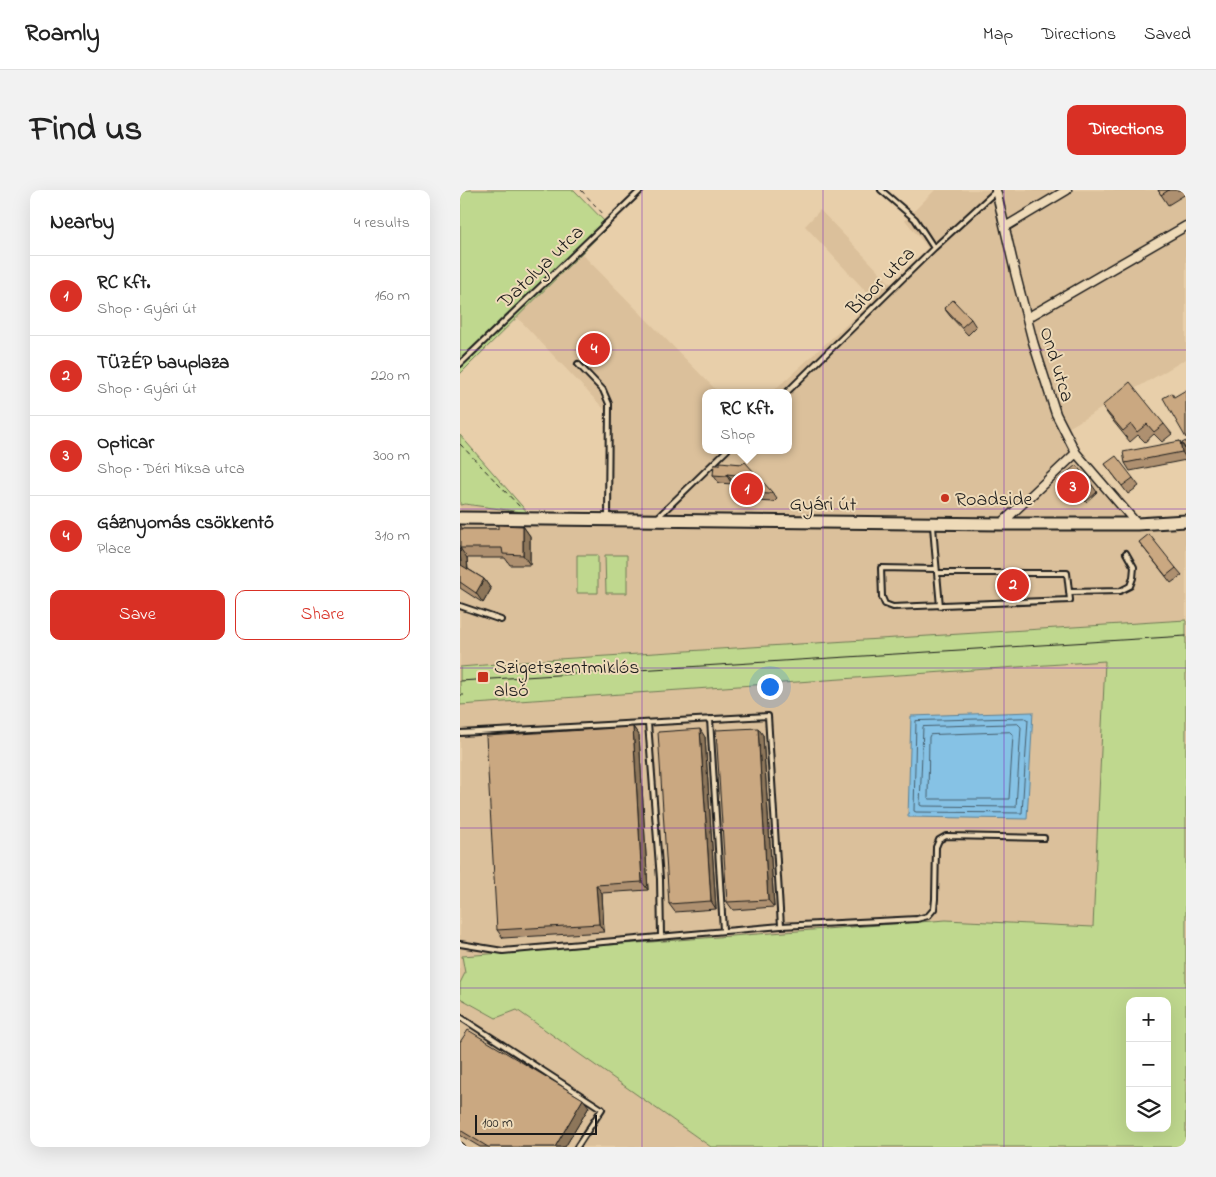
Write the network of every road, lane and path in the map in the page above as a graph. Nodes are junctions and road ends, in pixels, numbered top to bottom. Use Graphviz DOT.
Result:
graph roads {
  1 [pos="581,190"];
  2 [pos="641,190"];
  3 [pos="881,190"];
  4 [pos="996,190"];
  5 [pos="1067,190"];
  6 [pos="609,220"];
  7 [pos="1186,226"];
  8 [pos="1005,227"];
  9 [pos="934,248"];
  10 [pos="1027,318"];
  11 [pos="460,364"];
  12 [pos="578,364"];
  13 [pos="790,389"];
  14 [pos="460,444"];
  15 [pos="1076,453"];
  16 [pos="723,454"];
  17 [pos="460,518"];
  18 [pos="531,518"];
  19 [pos="608,520"];
  20 [pos="655,520"];
  21 [pos="1186,521"];
  22 [pos="933,524"];
  23 [pos="1001,524"];
  24 [pos="1136,524"];
  25 [pos="1126,553"];
  26 [pos="936,571"];
  27 [pos="1069,592"];
  28 [pos="460,606"];
  29 [pos="940,606"];
  30 [pos="501,620"];
  31 [pos="460,695"];
  32 [pos="464,695"];
  33 [pos="710,719"];
  34 [pos="648,723"];
  35 [pos="460,733"];
  36 [pos="1044,838"];
  37 [pos="780,926"];
  38 [pos="723,930"];
  39 [pos="661,936"];
  40 [pos="460,944"];
  41 [pos="460,1017"];
  42 [pos="577,1147"];
  1 -- 6 [label="path"];
  2 -- 6 [label="lane, Datolya utca"];
  3 -- 9 [label="lane"];
  4 -- 8 [label="street, Ond utca"];
  4 -- 9 [label="lane, Bíbor utca"];
  5 -- 8 [label="street"];
  6 -- 11 [label="lane, Datolya utca"];
  7 -- 10 [label="street"];
  8 -- 10 [label="street, Ond utca"];
  9 -- 13 [label="lane, Bíbor utca"];
  10 -- 15 [label="street, Ond utca"];
  12 -- 19 [label="lane"];
  14 -- 18 [label="path"];
  15 -- 23 [label="street"];
  15 -- 24 [label="street, Ond utca"];
  16 -- 20 [label="lane"];
  17 -- 18 [label="street, Gyári út"];
  18 -- 19 [label="street, Gyári út"];
  19 -- 20 [label="street, Gyári út"];
  20 -- 22 [label="street, Gyári út"];
  21 -- 24 [label="street, Gyári út"];
  22 -- 23 [label="street, Gyári út"];
  22 -- 26 [label="lane"];
  23 -- 24 [label="street, Gyári út"];
  25 -- 27 [label="lane"];
  26 -- 27 [label="lane"];
  26 -- 29 [label="lane"];
  26 -- 29 [label="lane"];
  27 -- 29 [label="lane"];
  28 -- 30 [label="lane"];
  31 -- 32 [label="path"];
  33 -- 34 [label="lane"];
  33 -- 37 [label="lane"];
  33 -- 38 [label="lane"];
  34 -- 35 [label="lane"];
  34 -- 39 [label="lane"];
  36 -- 37 [label="lane"];
  37 -- 38 [label="lane"];
  38 -- 39 [label="lane"];
  39 -- 40 [label="lane"];
  41 -- 42 [label="lane"];
}
